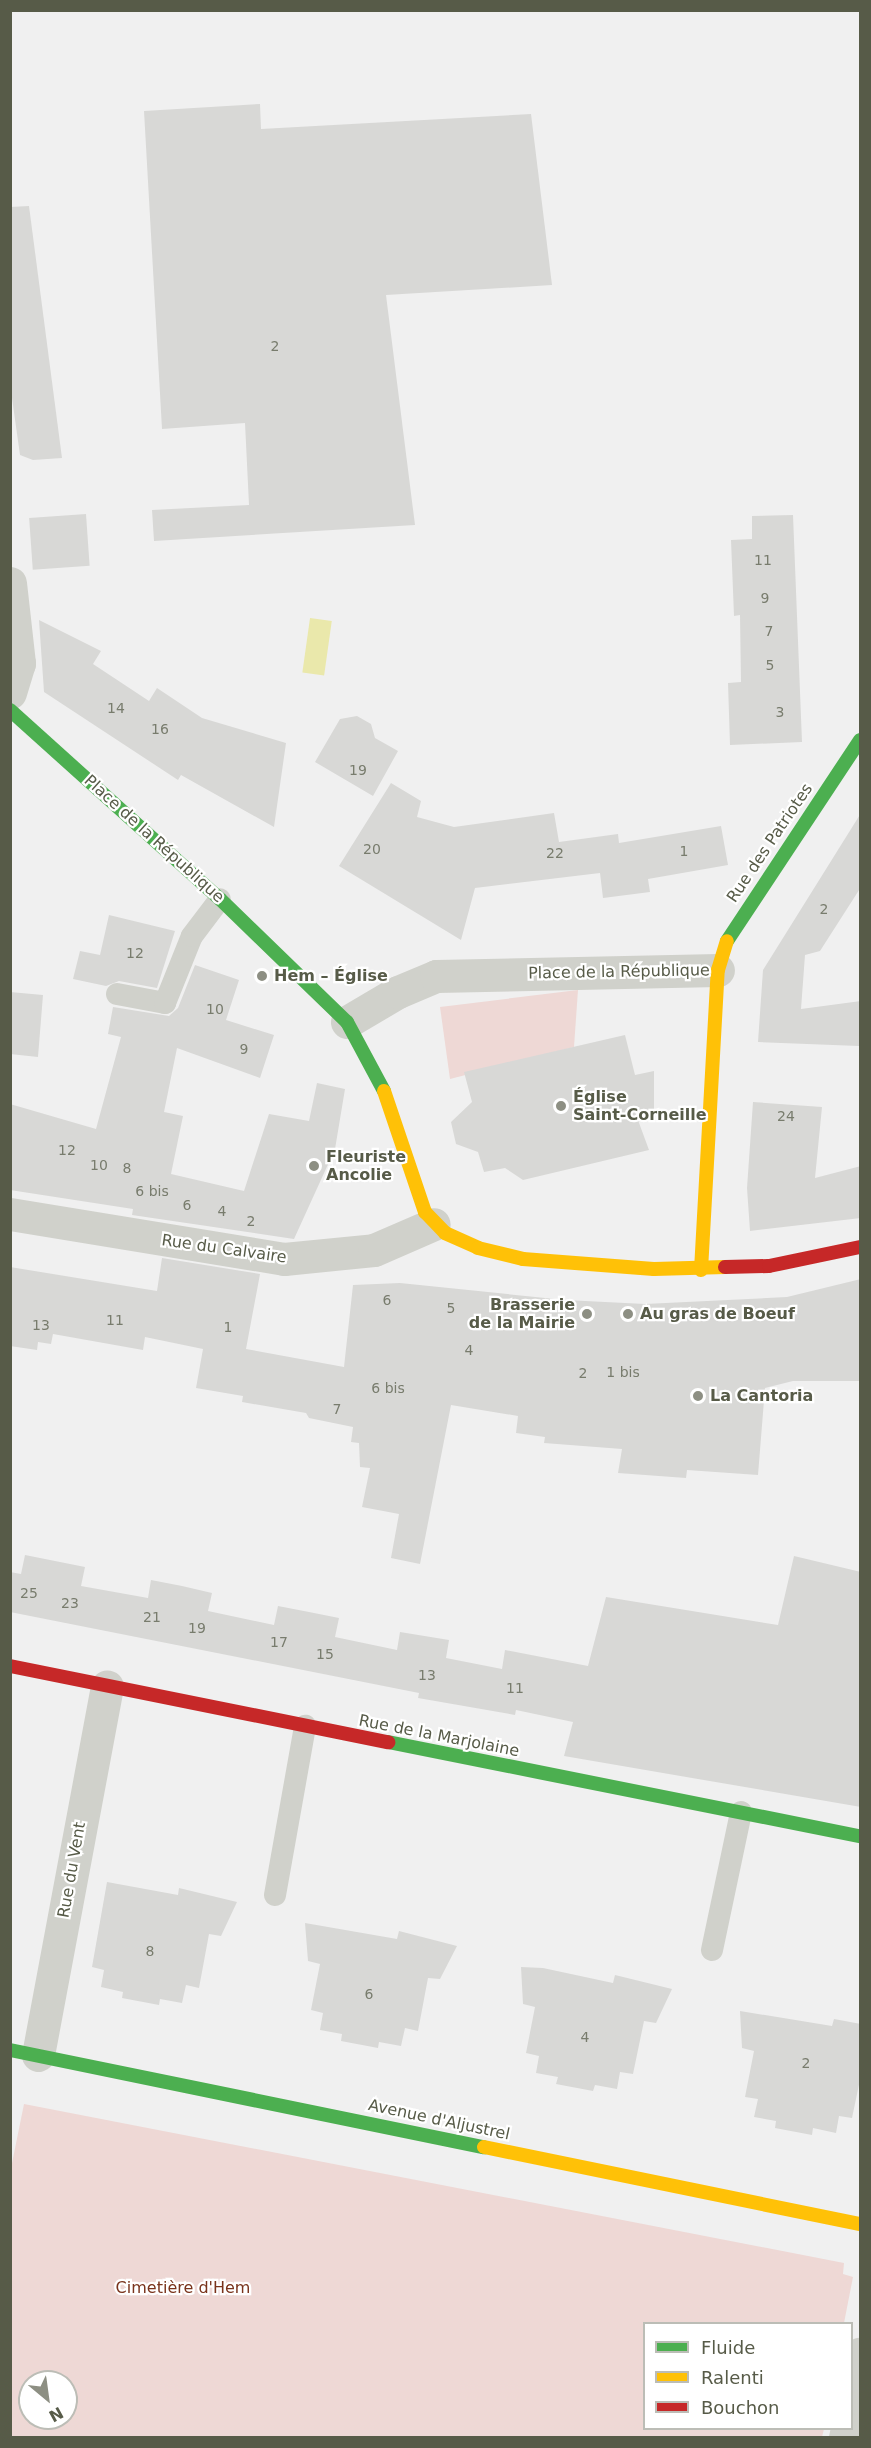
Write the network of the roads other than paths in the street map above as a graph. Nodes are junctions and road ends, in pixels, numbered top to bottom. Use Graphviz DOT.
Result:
graph roads {
  1 [pos="10,583"];
  2 [pos="10,693"];
  3 [pos="10,710"];
  4 [pos="861,740"];
  5 [pos="220,899"];
  6 [pos="718,970"];
  7 [pos="117,994"];
  8 [pos="347,1022"];
  9 [pos="10,1214"];
  10 [pos="434,1224"];
  11 [pos="861,1247"];
  12 [pos="700,1270"];
  13 [pos="10,1666"];
  14 [pos="106,1686"];
  15 [pos="305,1726"];
  16 [pos="741,1812"];
  17 [pos="861,1836"];
  18 [pos="275,1895"];
  19 [pos="712,1950"];
  20 [pos="24,2053"];
  21 [pos="861,2224"];
  22 [pos="861,2354"];
  23 [pos="853,2397"];
  1 -- 2 [label="street"];
  3 -- 5 [label="street, Place de la République"];
  4 -- 6 [label="street, Rue des Patriotes"];
  5 -- 7 [label="lane"];
  5 -- 8 [label="street, Place de la République"];
  6 -- 8 [label="street, Place de la République"];
  6 -- 12 [label="street, Place de la République"];
  8 -- 10 [label="street, Place de la République"];
  9 -- 10 [label="street, Rue du Calvaire"];
  10 -- 12 [label="street, Place de la République"];
  11 -- 12 [label="street"];
  13 -- 14 [label="street, Rue de la Marjolaine"];
  14 -- 15 [label="street, Rue de la Marjolaine"];
  14 -- 20 [label="street, Rue du Vent"];
  15 -- 16 [label="street, Rue de la Marjolaine"];
  15 -- 18 [label="lane"];
  16 -- 17 [label="street, Rue de la Marjolaine"];
  16 -- 19 [label="lane"];
  20 -- 21 [label="street, Avenue d'Aljustrel"];
  22 -- 23 [label="street"];
}
